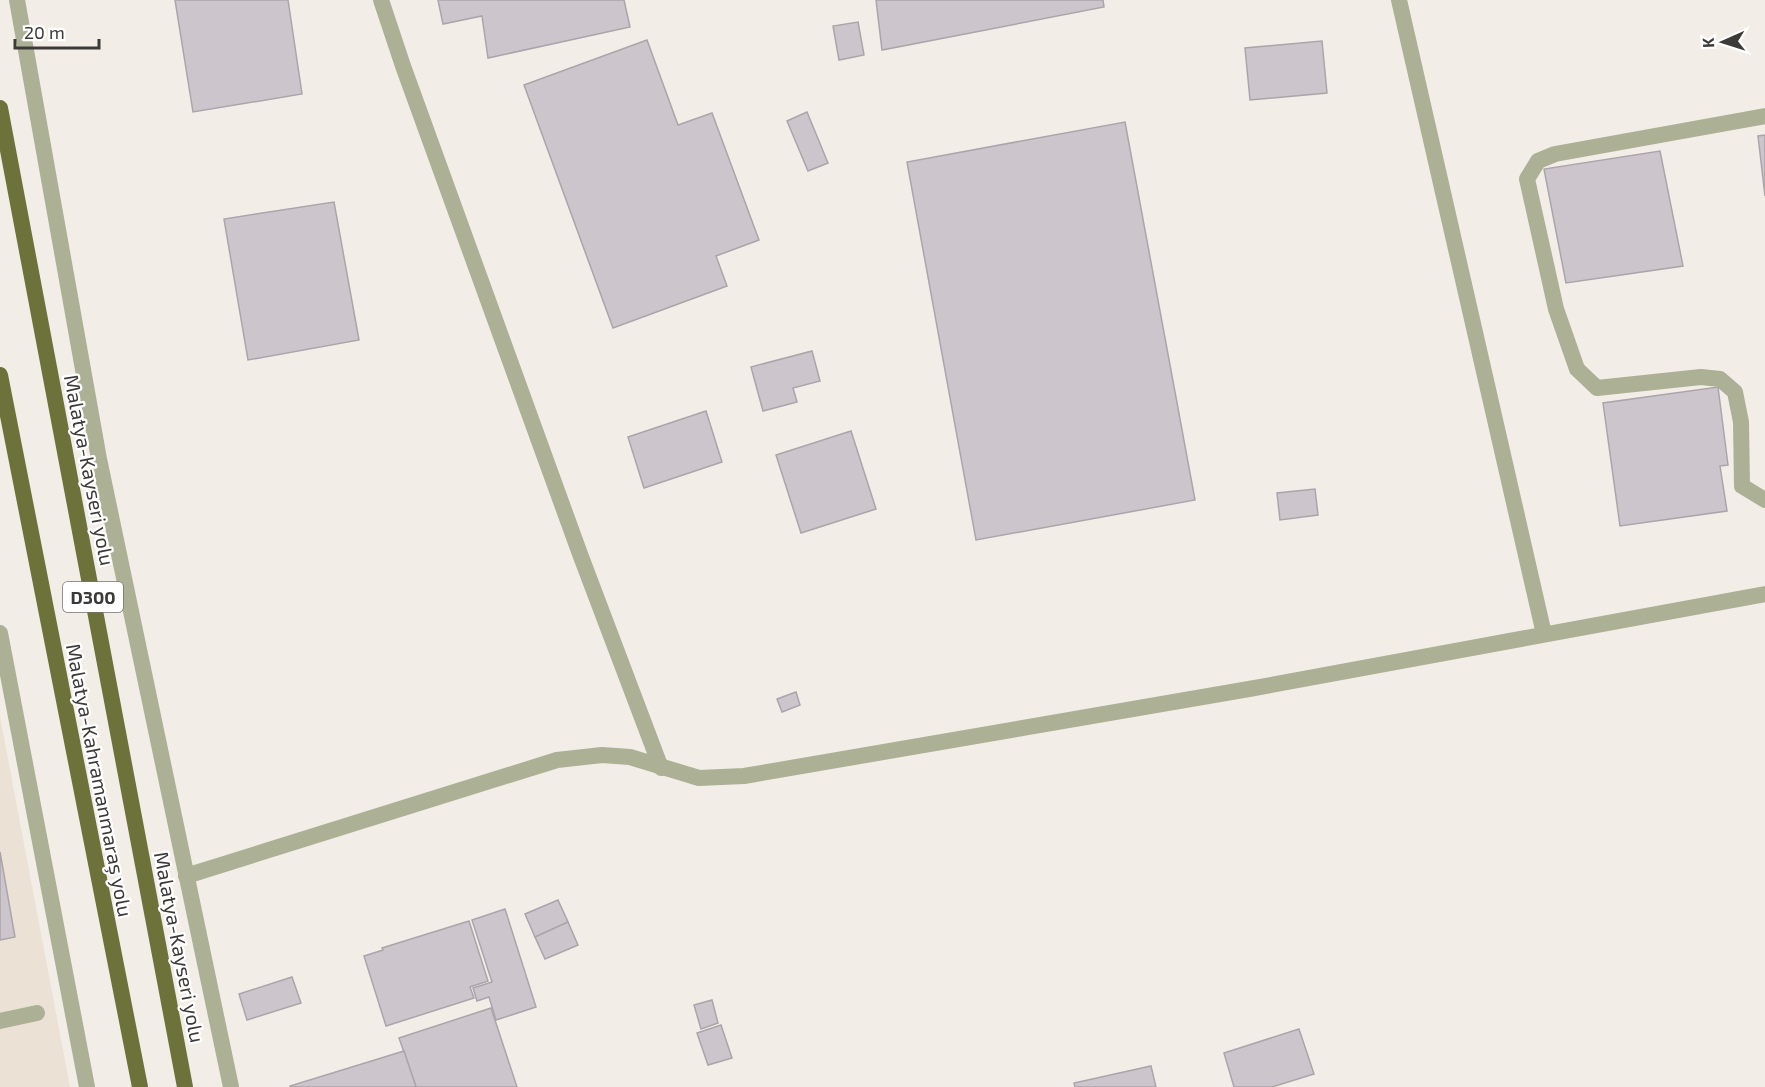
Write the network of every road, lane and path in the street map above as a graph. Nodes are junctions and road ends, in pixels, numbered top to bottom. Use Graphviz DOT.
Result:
graph roads {
  1 [pos="17,0"];
  2 [pos="381,0"];
  3 [pos="1399,0"];
  4 [pos="0,108"];
  5 [pos="1765,116"];
  6 [pos="0,375"];
  7 [pos="1765,500"];
  8 [pos="1765,594"];
  9 [pos="0,633"];
  10 [pos="1544,634"];
  11 [pos="661,768"];
  12 [pos="186,876"];
  13 [pos="37,1013"];
  14 [pos="0,1021"];
  15 [pos="87,1087"];
  16 [pos="140,1087"];
  17 [pos="184,1087"];
  18 [pos="231,1087"];
  1 -- 12 [label="street"];
  2 -- 11 [label="street"];
  3 -- 10 [label="street"];
  4 -- 17 [label="highway, Malatya-Kayseri yolu / D300"];
  5 -- 7 [label="street"];
  6 -- 16 [label="highway, Malatya-Kahramanmaraş yolu / D300"];
  8 -- 10 [label="street"];
  9 -- 15 [label="street"];
  10 -- 11 [label="street"];
  11 -- 12 [label="street"];
  12 -- 18 [label="street"];
  13 -- 14 [label="street"];
}
